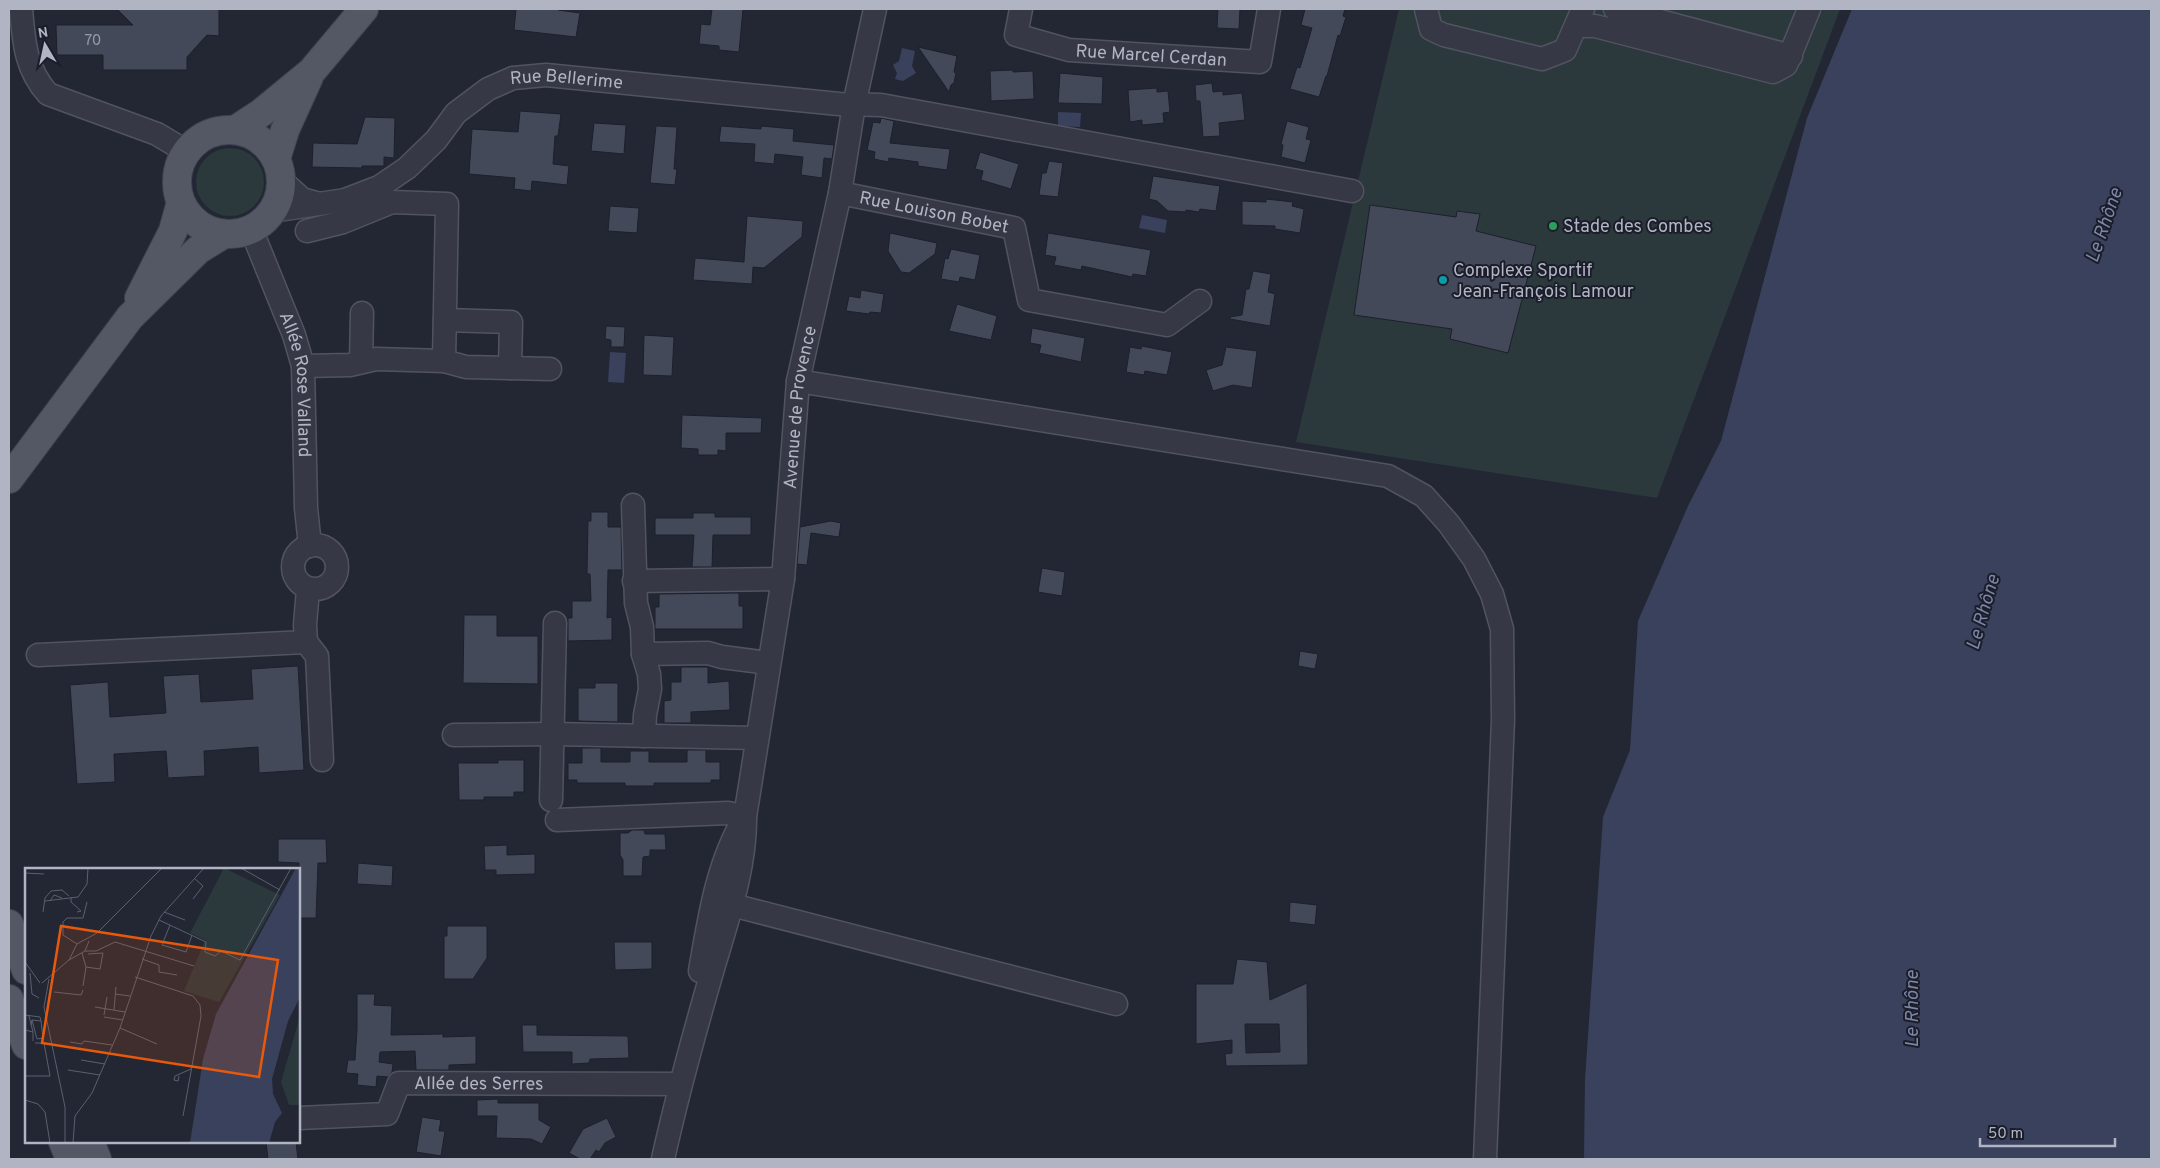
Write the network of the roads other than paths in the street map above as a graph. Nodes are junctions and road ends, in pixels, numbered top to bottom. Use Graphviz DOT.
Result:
graph roads {
  1 [pos="21,9"];
  2 [pos="364,9"];
  3 [pos="875,9"];
  4 [pos="1022,9"];
  5 [pos="1269,9"];
  6 [pos="1426,9"];
  7 [pos="1615,9"];
  8 [pos="1809,9"];
  9 [pos="1580,18"];
  10 [pos="1790,56"];
  11 [pos="312,72"];
  12 [pos="854,104"];
  13 [pos="235,130"];
  14 [pos="187,152"];
  15 [pos="278,169"];
  16 [pos="1352,191"];
  17 [pos="840,193"];
  18 [pos="181,202"];
  19 [pos="320,204"];
  20 [pos="272,211"];
  21 [pos="251,229"];
  22 [pos="307,231"];
  23 [pos="224,234"];
  24 [pos="1200,301"];
  25 [pos="362,313"];
  26 [pos="130,317"];
  27 [pos="445,320"];
  28 [pos="444,361"];
  29 [pos="362,362"];
  30 [pos="303,366"];
  31 [pos="510,368"];
  32 [pos="550,369"];
  33 [pos="798,381"];
  34 [pos="9,479"];
  35 [pos="633,505"];
  36 [pos="310,546"];
  37 [pos="782,578"];
  38 [pos="634,581"];
  39 [pos="308,588"];
  40 [pos="555,624"];
  41 [pos="306,642"];
  42 [pos="643,654"];
  43 [pos="38,655"];
  44 [pos="768,663"];
  45 [pos="552,734"];
  46 [pos="454,735"];
  47 [pos="644,736"];
  48 [pos="757,738"];
  49 [pos="322,760"];
  50 [pos="746,813"];
  51 [pos="732,905"];
  52 [pos="9,924"];
  53 [pos="25,967"];
  54 [pos="9,999"];
  55 [pos="1116,1004"];
  56 [pos="694,1037"];
  57 [pos="25,1042"];
  58 [pos="680,1084"];
  59 [pos="300,1118"];
  60 [pos="63,1143"];
  61 [pos="90,1143"];
  62 [pos="70,1159"];
  63 [pos="97,1159"];
  64 [pos="663,1159"];
  65 [pos="1485,1159"];
  1 -- 14 [label="street"];
  2 -- 11 [label="main road"];
  3 -- 12 [label="street, Avenue de Provence"];
  4 -- 5 [label="street, Rue Marcel Cerdan"];
  6 -- 9 [label="street"];
  7 -- 10 [label="street"];
  8 -- 10 [label="street"];
  9 -- 10 [label="street"];
  11 -- 13 [label="main road"];
  11 -- 15 [label="main road"];
  12 -- 16 [label="street, Rue Bellerime"];
  12 -- 17 [label="street, Avenue de Provence"];
  12 -- 19 [label="street, Rue Bellerime"];
  13 -- 14 [label="main road"];
  13 -- 15 [label="main road"];
  14 -- 18 [label="main road"];
  15 -- 19 [label="street"];
  15 -- 20 [label="main road"];
  17 -- 24 [label="street, Rue Louison Bobet"];
  17 -- 33 [label="street, Avenue de Provence"];
  18 -- 23 [label="main road"];
  18 -- 26 [label="main road"];
  19 -- 20 [label="street, Rue Bellerime"];
  20 -- 21 [label="main road"];
  21 -- 23 [label="main road"];
  21 -- 30 [label="street, Allée Rose Valland"];
  22 -- 27 [label="street"];
  23 -- 26 [label="main road"];
  25 -- 29 [label="street"];
  26 -- 34 [label="main road"];
  27 -- 28 [label="street"];
  27 -- 31 [label="street"];
  28 -- 29 [label="street"];
  28 -- 31 [label="street"];
  29 -- 30 [label="street"];
  30 -- 36 [label="street, Allée Rose Valland"];
  31 -- 32 [label="street"];
  33 -- 37 [label="street, Avenue de Provence"];
  33 -- 65 [label="street"];
  35 -- 38 [label="street"];
  36 -- 39 [label="street"];
  36 -- 39 [label="street"];
  37 -- 38 [label="street"];
  37 -- 44 [label="street, Avenue de Provence"];
  38 -- 42 [label="street"];
  39 -- 41 [label="street"];
  40 -- 45 [label="street"];
  41 -- 43 [label="street"];
  41 -- 49 [label="street"];
  42 -- 44 [label="street"];
  42 -- 47 [label="street"];
  44 -- 48 [label="street, Avenue de Provence"];
  45 -- 46 [label="street"];
  45 -- 47 [label="street"];
  45 -- 50 [label="street"];
  47 -- 48 [label="street"];
  48 -- 50 [label="street, Avenue de Provence"];
  50 -- 51 [label="street, Avenue de Provence"];
  50 -- 56 [label="street"];
  51 -- 55 [label="street"];
  51 -- 56 [label="street, Avenue de Provence"];
  52 -- 53 [label="main road"];
  54 -- 57 [label="main road"];
  56 -- 58 [label="street"];
  58 -- 59 [label="street, Allée des Serres"];
  58 -- 64 [label="street"];
  60 -- 62 [label="main road"];
  61 -- 63 [label="main road"];
}
